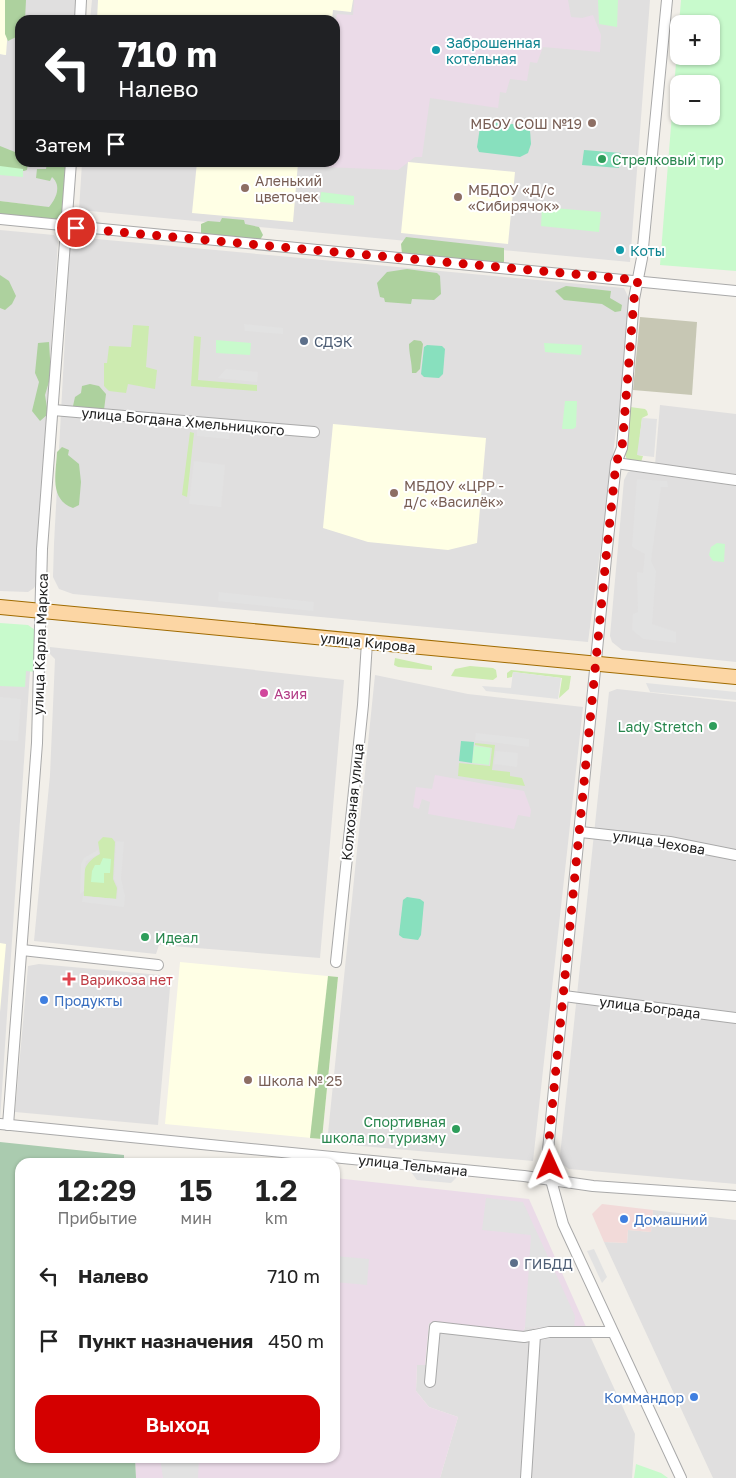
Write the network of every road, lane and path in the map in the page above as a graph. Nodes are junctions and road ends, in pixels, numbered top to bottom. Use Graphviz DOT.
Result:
graph roads {
  1 [pos="82,0"];
  2 [pos="668,0"];
  3 [pos="80,15"];
  4 [pos="71,167"];
  5 [pos="0,219"];
  6 [pos="66,227"];
  7 [pos="638,280"];
  8 [pos="736,291"];
  9 [pos="53,410"];
  10 [pos="314,432"];
  11 [pos="616,463"];
  12 [pos="736,480"];
  13 [pos="0,607"];
  14 [pos="40,610"];
  15 [pos="367,642"];
  16 [pos="596,664"];
  17 [pos="736,678"];
  18 [pos="581,832"];
  19 [pos="736,855"];
  20 [pos="22,950"];
  21 [pos="336,962"];
  22 [pos="158,965"];
  23 [pos="564,996"];
  24 [pos="736,1018"];
  25 [pos="4,1125"];
  26 [pos="332,1158"];
  27 [pos="340,1159"];
  28 [pos="551,1180"];
  29 [pos="736,1196"];
  30 [pos="612,1332"];
  31 [pos="535,1335"];
  32 [pos="430,1382"];
  33 [pos="526,1478"];
  34 [pos="681,1478"];
  1 -- 3 [label="street"];
  2 -- 7 [label="street"];
  4 -- 6 [label="street, улица Карла Маркса"];
  5 -- 6 [label="street"];
  6 -- 7 [label="street"];
  6 -- 9 [label="street, улица Карла Маркса"];
  7 -- 8 [label="street"];
  7 -- 11 [label="street"];
  9 -- 10 [label="street, улица Богдана Хмельницкого"];
  9 -- 14 [label="street, улица Карла Маркса"];
  11 -- 12 [label="street"];
  11 -- 16 [label="street"];
  13 -- 14 [label="main road, улица Кирова"];
  14 -- 15 [label="main road, улица Кирова"];
  14 -- 20 [label="street, улица Карла Маркса"];
  15 -- 16 [label="main road, улица Кирова"];
  15 -- 21 [label="street, Колхозная улица"];
  16 -- 17 [label="main road, улица Кирова"];
  16 -- 18 [label="street"];
  18 -- 19 [label="street, улица Чехова"];
  18 -- 23 [label="street"];
  20 -- 22 [label="street"];
  20 -- 25 [label="street, улица Карла Маркса"];
  23 -- 24 [label="street, улица Бограда"];
  23 -- 28 [label="street"];
  25 -- 26 [label="street, улица Тельмана"];
  27 -- 28 [label="street, улица Тельмана"];
  28 -- 29 [label="street, улица Тельмана"];
  28 -- 30 [label="street"];
  30 -- 31 [label="street"];
  30 -- 34 [label="street"];
  31 -- 32 [label="street"];
  31 -- 33 [label="street"];
}
